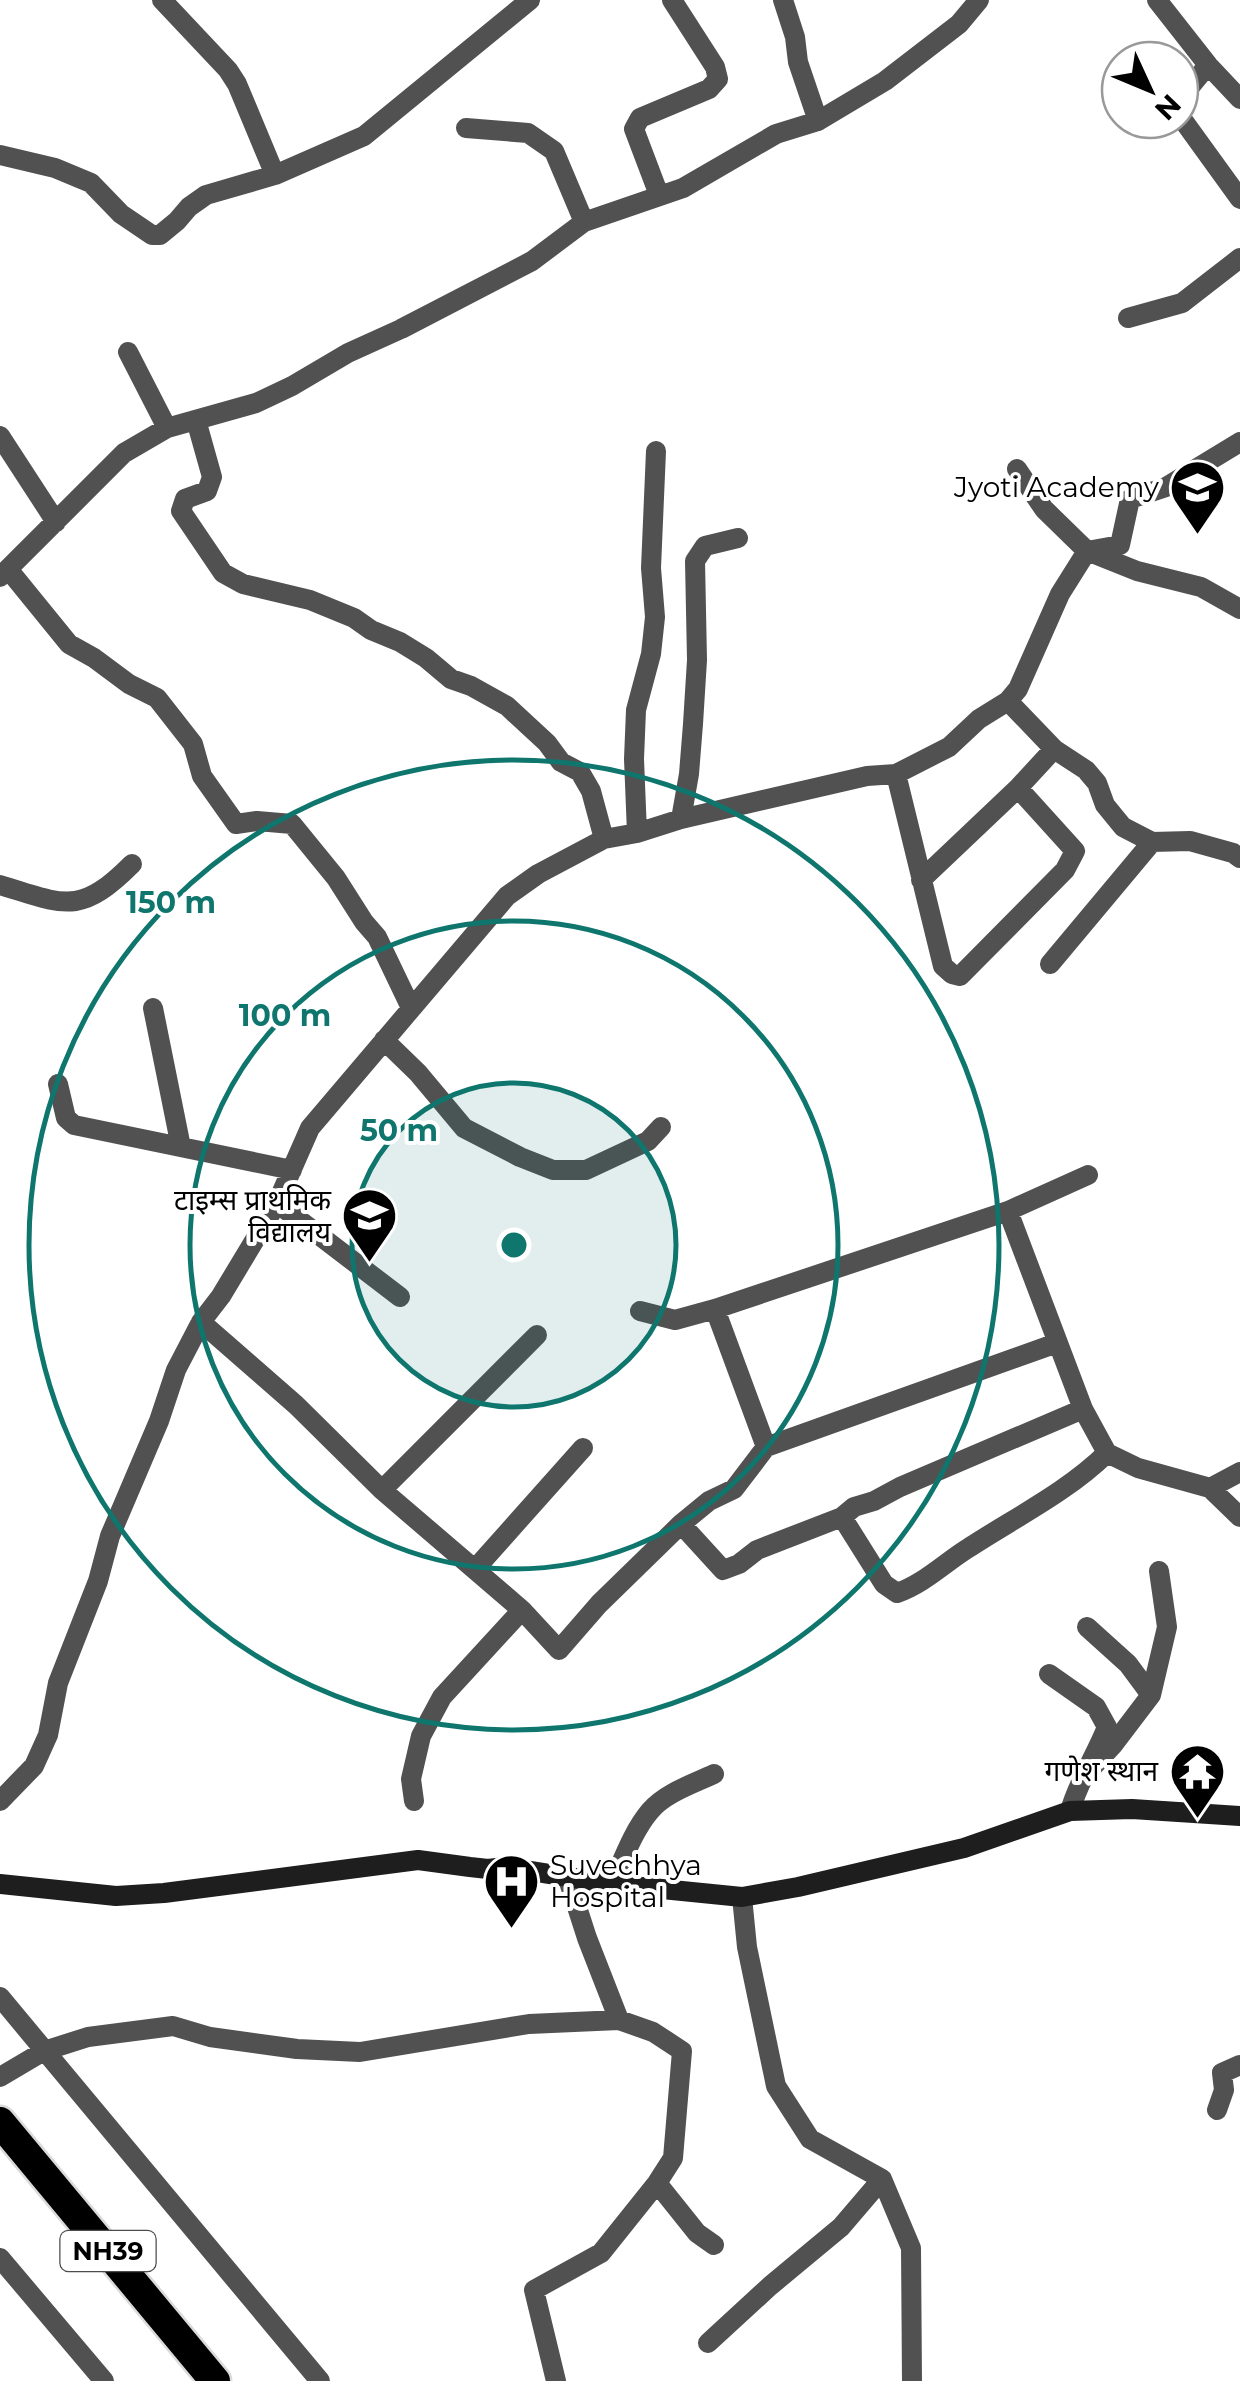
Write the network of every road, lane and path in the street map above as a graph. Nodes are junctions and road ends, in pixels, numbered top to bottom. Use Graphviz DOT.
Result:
graph roads {
  1 [pos="162,0"];
  2 [pos="530,0"];
  3 [pos="672,0"];
  4 [pos="783,0"];
  5 [pos="980,0"];
  6 [pos="1157,0"];
  7 [pos="1208,65"];
  8 [pos="1200,74"];
  9 [pos="1240,99"];
  10 [pos="818,121"];
  11 [pos="466,128"];
  12 [pos="1197,140"];
  13 [pos="0,154"];
  14 [pos="275,175"];
  15 [pos="659,195"];
  16 [pos="1240,199"];
  17 [pos="584,222"];
  18 [pos="1240,258"];
  19 [pos="1128,318"];
  20 [pos="128,352"];
  21 [pos="196,420"];
  22 [pos="167,428"];
  23 [pos="0,436"];
  24 [pos="1240,442"];
  25 [pos="656,451"];
  26 [pos="1017,469"];
  27 [pos="56,522"];
  28 [pos="738,538"];
  29 [pos="1087,550"];
  30 [pos="4,573"];
  31 [pos="1240,609"];
  32 [pos="1008,701"];
  33 [pos="1054,749"];
  34 [pos="896,774"];
  35 [pos="1018,788"];
  36 [pos="681,819"];
  37 [pos="637,833"];
  38 [pos="604,839"];
  39 [pos="1152,842"];
  40 [pos="1240,858"];
  41 [pos="132,864"];
  42 [pos="921,880"];
  43 [pos="0,886"];
  44 [pos="1050,964"];
  45 [pos="152,1008"];
  46 [pos="411,1008"];
  47 [pos="384,1040"];
  48 [pos="58,1084"];
  49 [pos="661,1128"];
  50 [pos="181,1147"];
  51 [pos="292,1170"];
  52 [pos="1088,1174"];
  53 [pos="277,1204"];
  54 [pos="1008,1211"];
  55 [pos="400,1298"];
  56 [pos="715,1308"];
  57 [pos="640,1312"];
  58 [pos="201,1322"];
  59 [pos="537,1335"];
  60 [pos="1058,1343"];
  61 [pos="1083,1410"];
  62 [pos="766,1447"];
  63 [pos="583,1448"];
  64 [pos="1107,1453"];
  65 [pos="1240,1472"];
  66 [pos="1210,1488"];
  67 [pos="382,1490"];
  68 [pos="842,1517"];
  69 [pos="1240,1517"];
  70 [pos="681,1524"];
  71 [pos="476,1568"];
  72 [pos="1159,1570"];
  73 [pos="522,1610"];
  74 [pos="1087,1626"];
  75 [pos="1048,1674"];
  76 [pos="1151,1695"];
  77 [pos="714,1774"];
  78 [pos="1086,1774"];
  79 [pos="0,1801"];
  80 [pos="414,1801"];
  81 [pos="1070,1811"];
  82 [pos="1240,1816"];
  83 [pos="567,1876"];
  84 [pos="0,1884"];
  85 [pos="612,1884"];
  86 [pos="742,1897"];
  87 [pos="0,1997"];
  88 [pos="620,2020"];
  89 [pos="44,2051"];
  90 [pos="1240,2065"];
  91 [pos="0,2076"];
  92 [pos="1217,2110"];
  93 [pos="0,2122"];
  94 [pos="882,2180"];
  95 [pos="657,2183"];
  96 [pos="714,2245"];
  97 [pos="2,2264"];
  98 [pos="708,2343"];
  99 [pos="104,2381"];
  100 [pos="215,2381"];
  101 [pos="320,2381"];
  102 [pos="556,2381"];
  103 [pos="912,2381"];
  1 -- 14 [label="street"];
  2 -- 14 [label="street"];
  3 -- 15 [label="street"];
  4 -- 10 [label="street"];
  5 -- 10 [label="street"];
  6 -- 7 [label="street"];
  7 -- 8 [label="street"];
  7 -- 9 [label="street"];
  10 -- 15 [label="street"];
  11 -- 17 [label="street"];
  12 -- 16 [label="street"];
  13 -- 14 [label="street"];
  15 -- 17 [label="street"];
  17 -- 21 [label="street"];
  18 -- 19 [label="street"];
  20 -- 22 [label="street"];
  21 -- 22 [label="street"];
  21 -- 38 [label="street"];
  22 -- 27 [label="street"];
  23 -- 27 [label="street"];
  24 -- 29 [label="street"];
  25 -- 37 [label="street"];
  26 -- 29 [label="street"];
  27 -- 30 [label="street"];
  28 -- 36 [label="street"];
  29 -- 31 [label="street"];
  29 -- 32 [label="street"];
  30 -- 46 [label="street"];
  32 -- 33 [label="street"];
  32 -- 34 [label="street"];
  33 -- 35 [label="street"];
  33 -- 39 [label="street"];
  34 -- 36 [label="street"];
  34 -- 42 [label="street"];
  35 -- 42 [label="street"];
  35 -- 42 [label="street"];
  36 -- 37 [label="street"];
  37 -- 38 [label="street"];
  38 -- 46 [label="street"];
  39 -- 40 [label="street"];
  39 -- 44 [label="street"];
  41 -- 43 [label="street"];
  45 -- 50 [label="street"];
  46 -- 47 [label="street"];
  47 -- 49 [label="street"];
  47 -- 51 [label="street"];
  48 -- 50 [label="street"];
  50 -- 51 [label="street"];
  51 -- 53 [label="street"];
  52 -- 54 [label="street"];
  53 -- 55 [label="street"];
  53 -- 58 [label="street"];
  54 -- 56 [label="street"];
  54 -- 60 [label="street"];
  56 -- 57 [label="street"];
  56 -- 62 [label="street"];
  58 -- 67 [label="street"];
  58 -- 79 [label="street"];
  59 -- 67 [label="street"];
  60 -- 61 [label="street"];
  60 -- 62 [label="street"];
  61 -- 64 [label="street"];
  61 -- 68 [label="street"];
  62 -- 70 [label="street"];
  63 -- 71 [label="street"];
  64 -- 66 [label="street"];
  64 -- 68 [label="street"];
  65 -- 66 [label="street"];
  66 -- 69 [label="street"];
  67 -- 71 [label="street"];
  68 -- 70 [label="street"];
  70 -- 73 [label="street"];
  71 -- 73 [label="street"];
  72 -- 76 [label="street"];
  73 -- 80 [label="street"];
  74 -- 76 [label="street"];
  75 -- 78 [label="street"];
  76 -- 78 [label="street"];
  77 -- 85 [label="street"];
  78 -- 81 [label="street"];
  81 -- 82 [label="main road"];
  81 -- 86 [label="main road"];
  83 -- 84 [label="main road"];
  83 -- 85 [label="main road"];
  83 -- 88 [label="street"];
  85 -- 86 [label="main road"];
  86 -- 94 [label="street"];
  87 -- 89 [label="street"];
  88 -- 89 [label="street"];
  88 -- 95 [label="street"];
  89 -- 91 [label="street"];
  89 -- 101 [label="street"];
  90 -- 92 [label="street"];
  93 -- 100 [label="highway, NH39"];
  94 -- 98 [label="street"];
  94 -- 103 [label="street"];
  95 -- 96 [label="street"];
  95 -- 102 [label="street"];
  97 -- 99 [label="street"];
}
